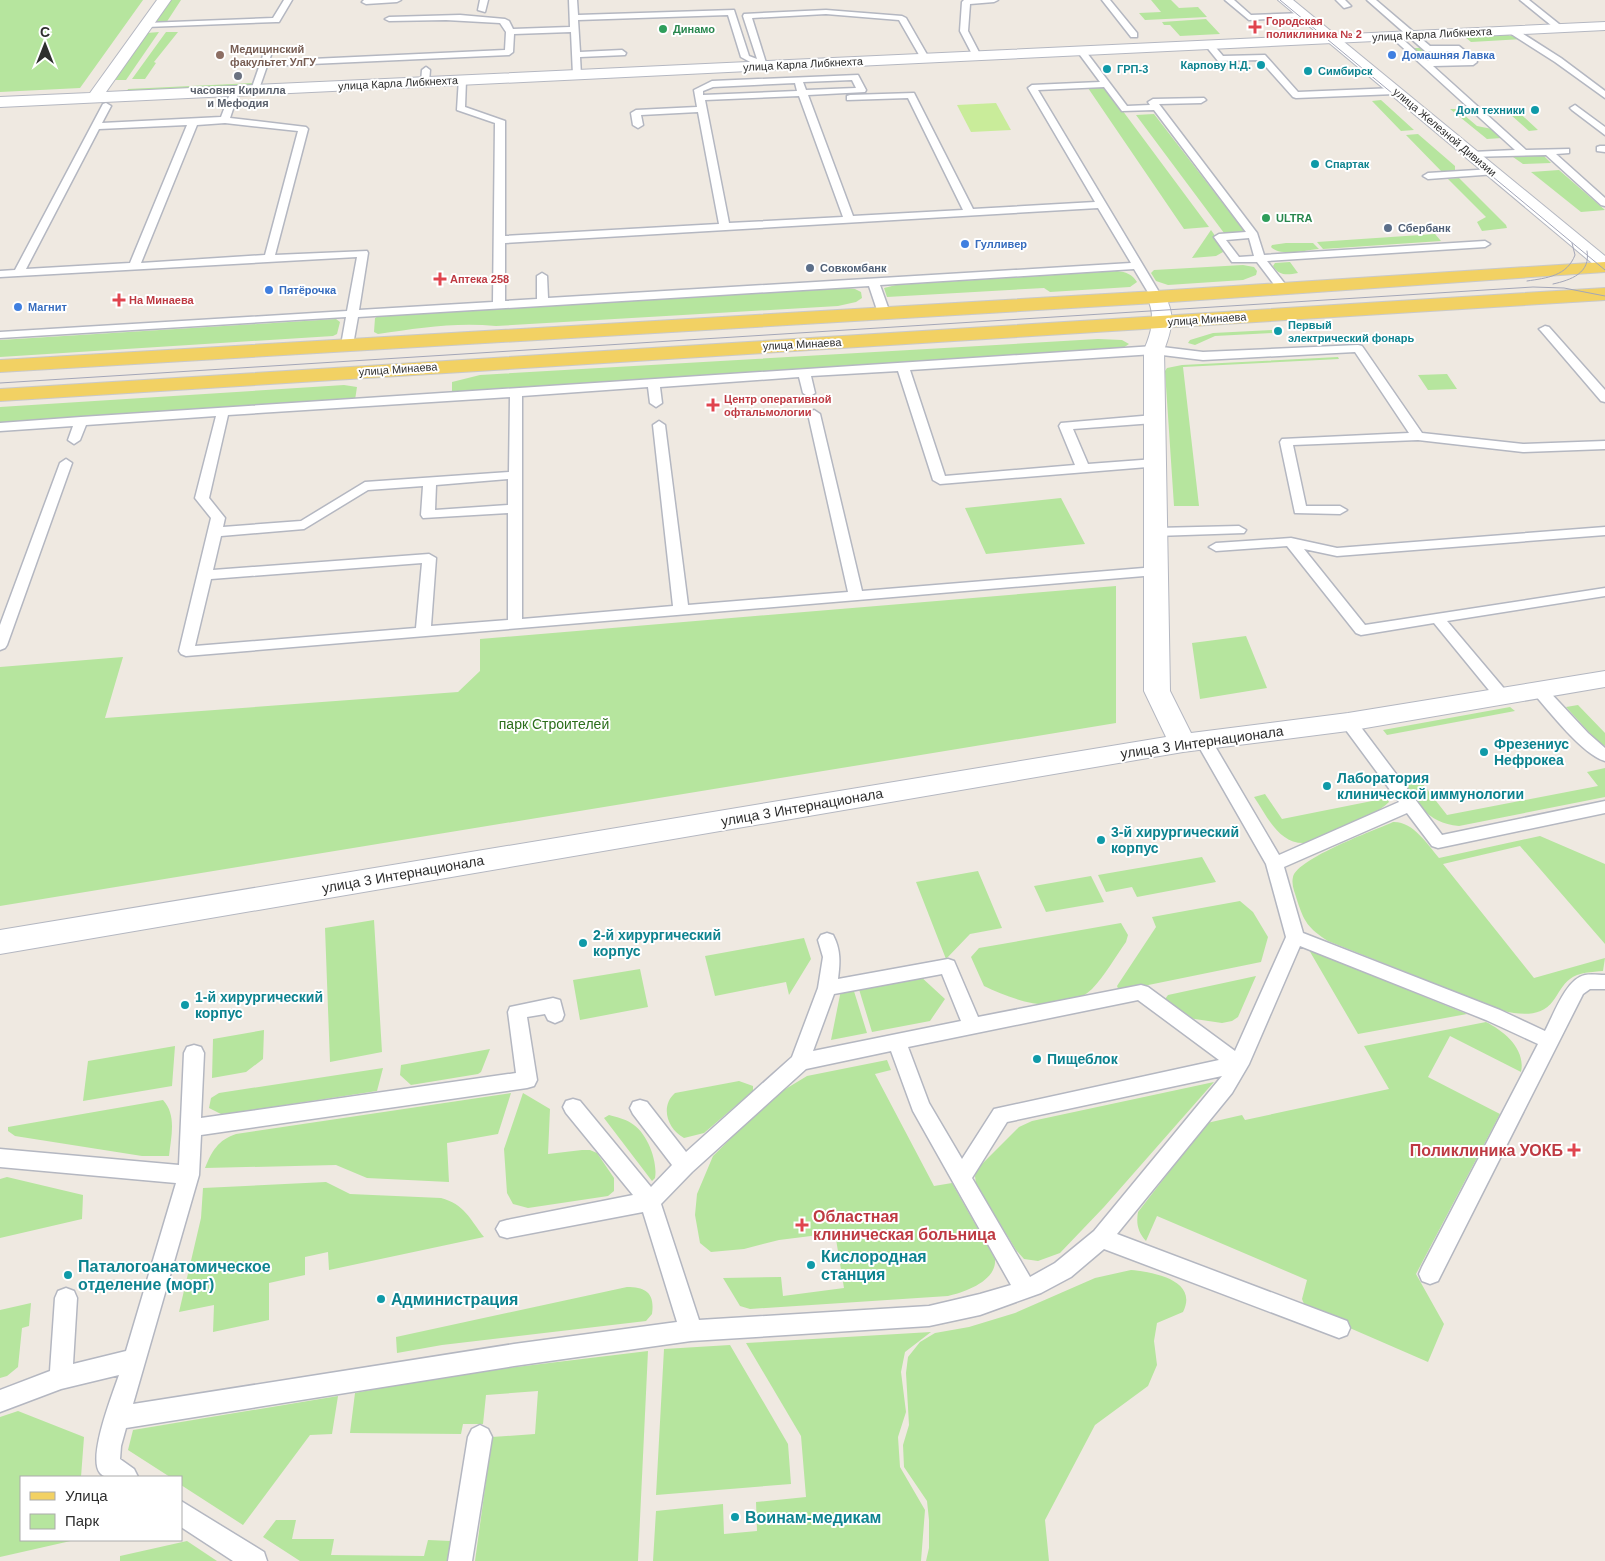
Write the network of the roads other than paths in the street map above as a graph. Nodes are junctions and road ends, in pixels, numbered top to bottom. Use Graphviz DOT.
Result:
graph roads {
  1 [pos="164,0"];
  2 [pos="288,0"];
  3 [pos="397,0"];
  4 [pos="484,0"];
  5 [pos="573,0"];
  6 [pos="994,0"];
  7 [pos="1106,0"];
  8 [pos="1229,0"];
  9 [pos="1285,0"];
  10 [pos="1340,0"];
  11 [pos="1371,0"];
  12 [pos="1524,0"];
  13 [pos="366,1"];
  14 [pos="1347,6"];
  15 [pos="482,10"];
  16 [pos="366,13"];
  17 [pos="1304,15"];
  18 [pos="573,18"];
  19 [pos="390,19"];
  20 [pos="146,25"];
  21 [pos="1605,26"];
  22 [pos="1560,28"];
  23 [pos="574,29"];
  24 [pos="1511,30"];
  25 [pos="510,32"];
  26 [pos="1134,35"];
  27 [pos="1412,35"];
  28 [pos="1394,36"];
  29 [pos="1333,39"];
  30 [pos="429,45"];
  31 [pos="1209,45"];
  32 [pos="269,49"];
  33 [pos="1082,51"];
  34 [pos="622,52"];
  35 [pos="576,55"];
  36 [pos="977,56"];
  37 [pos="925,58"];
  38 [pos="264,64"];
  39 [pos="1426,64"];
  40 [pos="792,65"];
  41 [pos="762,66"];
  42 [pos="427,67"];
  43 [pos="577,75"];
  44 [pos="462,80"];
  45 [pos="798,80"];
  46 [pos="1106,84"];
  47 [pos="256,90"];
  48 [pos="1395,90"];
  49 [pos="234,91"];
  50 [pos="1605,96"];
  51 [pos="804,97"];
  52 [pos="700,98"];
  53 [pos="1201,100"];
  54 [pos="0,102"];
  55 [pos="100,102"];
  56 [pos="1157,107"];
  57 [pos="1575,108"];
  58 [pos="702,110"];
  59 [pos="225,120"];
  60 [pos="193,122"];
  61 [pos="96,126"];
  62 [pos="638,126"];
  63 [pos="1605,132"];
  64 [pos="1566,150"];
  65 [pos="1547,151"];
  66 [pos="1524,153"];
  67 [pos="1472,155"];
  68 [pos="1493,172"];
  69 [pos="1428,176"];
  70 [pos="1230,187"];
  71 [pos="1217,188"];
  72 [pos="1605,203"];
  73 [pos="1102,206"];
  74 [pos="970,213"];
  75 [pos="849,220"];
  76 [pos="724,227"];
  77 [pos="1253,235"];
  78 [pos="498,240"];
  79 [pos="1485,244"];
  80 [pos="269,259"];
  81 [pos="1260,259"];
  82 [pos="1603,262"];
  83 [pos="1138,266"];
  84 [pos="134,267"];
  85 [pos="19,273"];
  86 [pos="0,274"];
  87 [pos="542,276"];
  88 [pos="873,282"];
  89 [pos="1282,289"];
  90 [pos="1605,294"];
  91 [pos="1156,297"];
  92 [pos="543,303"];
  93 [pos="498,306"];
  94 [pos="884,313"];
  95 [pos="352,314"];
  96 [pos="1163,322"];
  97 [pos="1545,329"];
  98 [pos="0,335"];
  99 [pos="347,345"];
  100 [pos="1154,350"];
  101 [pos="0,366"];
  102 [pos="903,367"];
  103 [pos="804,373"];
  104 [pos="654,383"];
  105 [pos="516,392"];
  106 [pos="809,393"];
  107 [pos="0,396"];
  108 [pos="1605,398"];
  109 [pos="656,403"];
  110 [pos="223,412"];
  111 [pos="814,414"];
  112 [pos="1154,419"];
  113 [pos="81,421"];
  114 [pos="659,425"];
  115 [pos="0,427"];
  116 [pos="1418,436"];
  117 [pos="74,440"];
  118 [pos="1605,445"];
  119 [pos="66,463"];
  120 [pos="1155,464"];
  121 [pos="1083,469"];
  122 [pos="515,475"];
  123 [pos="430,482"];
  124 [pos="515,508"];
  125 [pos="1340,510"];
  126 [pos="1239,530"];
  127 [pos="1605,531"];
  128 [pos="214,532"];
  129 [pos="1156,532"];
  130 [pos="1291,542"];
  131 [pos="1216,547"];
  132 [pos="1156,572"];
  133 [pos="204,575"];
  134 [pos="1605,592"];
  135 [pos="856,596"];
  136 [pos="681,610"];
  137 [pos="1437,618"];
  138 [pos="515,624"];
  139 [pos="423,632"];
  140 [pos="0,645"];
  141 [pos="1605,680"];
  142 [pos="1539,690"];
  143 [pos="1502,696"];
  144 [pos="1348,722"];
  145 [pos="1193,741"];
  146 [pos="1605,756"];
  147 [pos="1410,805"];
  148 [pos="1605,807"];
  149 [pos="1275,864"];
  150 [pos="1295,937"];
  151 [pos="827,940"];
  152 [pos="0,942"];
  153 [pos="1605,982"];
  154 [pos="827,988"];
  155 [pos="555,1015"];
  156 [pos="972,1026"];
  157 [pos="1549,1041"];
  158 [pos="897,1042"];
  159 [pos="194,1053"];
  160 [pos="800,1062"];
  161 [pos="1239,1064"];
  162 [pos="573,1107"];
  163 [pos="640,1108"];
  164 [pos="191,1128"];
  165 [pos="0,1158"];
  166 [pos="685,1166"];
  167 [pos="188,1175"];
  168 [pos="961,1178"];
  169 [pos="650,1201"];
  170 [pos="507,1229"];
  171 [pos="1101,1238"];
  172 [pos="1430,1274"];
  173 [pos="1025,1289"];
  174 [pos="66,1298"];
  175 [pos="1339,1328"];
  176 [pos="690,1331"];
  177 [pos="135,1360"];
  178 [pos="61,1378"];
  179 [pos="0,1401"];
  180 [pos="118,1418"];
  181 [pos="480,1437"];
  182 [pos="124,1476"];
  183 [pos="182,1514"];
  184 [pos="255,1561"];
  185 [pos="460,1561"];
  1 -- 20 [label="street"];
  2 -- 20 [label="lane"];
  3 -- 13 [label="lane"];
  4 -- 15 [label="lane"];
  5 -- 18 [label="lane"];
  6 -- 36 [label="lane"];
  7 -- 26 [label="lane"];
  8 -- 17 [label="lane"];
  9 -- 17 [label="street, улица Железной Дивизии"];
  10 -- 14 [label="lane"];
  11 -- 27 [label="lane"];
  12 -- 22 [label="lane"];
  13 -- 16 [label="lane"];
  17 -- 29 [label="street, улица Железной Дивизии"];
  18 -- 23 [label="lane"];
  18 -- 41 [label="lane"];
  19 -- 25 [label="lane"];
  20 -- 55 [label="street"];
  21 -- 22 [label="street, улица Карла Либкнехта"];
  22 -- 24 [label="street, улица Карла Либкнехта"];
  23 -- 25 [label="lane"];
  23 -- 35 [label="lane"];
  24 -- 27 [label="street, улица Карла Либкнехта"];
  24 -- 50 [label="lane"];
  25 -- 42 [label="lane"];
  27 -- 28 [label="street, улица Карла Либкнехта"];
  27 -- 39 [label="lane"];
  28 -- 29 [label="street, улица Карла Либкнехта"];
  28 -- 39 [label="lane"];
  29 -- 31 [label="street, улица Карла Либкнехта"];
  29 -- 48 [label="street, улица Железной Дивизии"];
  30 -- 42 [label="lane"];
  31 -- 33 [label="street, улица Карла Либкнехта"];
  31 -- 48 [label="lane"];
  32 -- 38 [label="lane"];
  33 -- 36 [label="street, улица Карла Либкнехта"];
  33 -- 46 [label="lane"];
  34 -- 35 [label="lane"];
  35 -- 43 [label="lane"];
  36 -- 37 [label="street, улица Карла Либкнехта"];
  37 -- 40 [label="street, улица Карла Либкнехта"];
  37 -- 41 [label="lane"];
  38 -- 42 [label="lane"];
  38 -- 47 [label="lane"];
  39 -- 66 [label="lane"];
  40 -- 41 [label="street, улица Карла Либкнехта"];
  40 -- 45 [label="lane"];
  41 -- 43 [label="street, улица Карла Либкнехта"];
  42 -- 44 [label="street, улица Карла Либкнехта"];
  42 -- 47 [label="street, улица Карла Либкнехта"];
  43 -- 44 [label="street, улица Карла Либкнехта"];
  44 -- 78 [label="lane"];
  45 -- 51 [label="lane"];
  45 -- 51 [label="lane"];
  45 -- 52 [label="lane"];
  46 -- 56 [label="lane"];
  46 -- 73 [label="lane"];
  47 -- 49 [label="street, улица Карла Либкнехта"];
  48 -- 67 [label="street, улица Железной Дивизии"];
  49 -- 55 [label="street, улица Карла Либкнехта"];
  49 -- 59 [label="lane"];
  51 -- 52 [label="lane"];
  51 -- 74 [label="lane"];
  51 -- 75 [label="lane"];
  52 -- 58 [label="lane"];
  53 -- 56 [label="lane"];
  54 -- 55 [label="street, улица Карла Либкнехта"];
  55 -- 61 [label="lane"];
  56 -- 71 [label="lane"];
  57 -- 63 [label="lane"];
  58 -- 62 [label="lane"];
  58 -- 76 [label="lane"];
  59 -- 60 [label="lane"];
  59 -- 80 [label="lane"];
  60 -- 61 [label="lane"];
  60 -- 84 [label="lane"];
  61 -- 85 [label="lane"];
  64 -- 65 [label="lane"];
  65 -- 66 [label="lane"];
  65 -- 72 [label="lane"];
  66 -- 67 [label="lane"];
  67 -- 68 [label="street, улица Железной Дивизии"];
  68 -- 69 [label="lane"];
  68 -- 82 [label="street, улица Железной Дивизии"];
  70 -- 71 [label="lane"];
  71 -- 77 [label="lane"];
  73 -- 74 [label="lane"];
  73 -- 83 [label="lane"];
  74 -- 75 [label="lane"];
  75 -- 76 [label="lane"];
  76 -- 78 [label="lane"];
  77 -- 81 [label="lane"];
  77 -- 81 [label="lane"];
  78 -- 93 [label="lane"];
  79 -- 81 [label="lane"];
  80 -- 84 [label="lane"];
  80 -- 95 [label="lane"];
  81 -- 89 [label="lane"];
  82 -- 89 [label="main road, улица Минаева"];
  83 -- 88 [label="lane"];
  83 -- 91 [label="lane"];
  84 -- 85 [label="lane"];
  85 -- 86 [label="lane"];
  87 -- 92 [label="lane"];
  88 -- 92 [label="lane"];
  88 -- 94 [label="lane"];
  89 -- 91 [label="main road, улица Минаева"];
  90 -- 96 [label="main road, улица Минаева"];
  91 -- 94 [label="main road, улица Минаева"];
  91 -- 96 [label="street"];
  92 -- 93 [label="lane"];
  93 -- 95 [label="lane"];
  94 -- 99 [label="main road, улица Минаева"];
  95 -- 98 [label="lane"];
  95 -- 99 [label="lane"];
  96 -- 100 [label="street"];
  96 -- 107 [label="main road, улица Минаева"];
  97 -- 108 [label="lane"];
  99 -- 101 [label="main road, улица Минаева"];
  100 -- 102 [label="lane"];
  100 -- 112 [label="street"];
  100 -- 116 [label="lane"];
  102 -- 103 [label="lane"];
  102 -- 121 [label="lane"];
  103 -- 104 [label="lane"];
  103 -- 106 [label="lane"];
  104 -- 105 [label="lane"];
  104 -- 109 [label="lane"];
  105 -- 110 [label="lane"];
  105 -- 122 [label="lane"];
  110 -- 113 [label="lane"];
  110 -- 128 [label="lane"];
  111 -- 135 [label="lane"];
  112 -- 120 [label="street"];
  112 -- 121 [label="lane"];
  113 -- 115 [label="lane"];
  113 -- 117 [label="lane"];
  114 -- 136 [label="lane"];
  116 -- 118 [label="lane"];
  116 -- 125 [label="lane"];
  119 -- 140 [label="lane"];
  120 -- 121 [label="lane"];
  120 -- 129 [label="street"];
  122 -- 123 [label="lane"];
  122 -- 124 [label="lane"];
  123 -- 124 [label="lane"];
  123 -- 128 [label="lane"];
  124 -- 138 [label="lane"];
  126 -- 129 [label="lane"];
  127 -- 130 [label="lane"];
  128 -- 133 [label="lane"];
  129 -- 132 [label="street"];
  130 -- 131 [label="lane"];
  130 -- 137 [label="lane"];
  132 -- 135 [label="lane"];
  132 -- 145 [label="street"];
  133 -- 139 [label="lane"];
  133 -- 139 [label="lane"];
  134 -- 137 [label="lane"];
  135 -- 136 [label="lane"];
  136 -- 138 [label="lane"];
  137 -- 143 [label="lane"];
  138 -- 139 [label="lane"];
  141 -- 142 [label="street, улица 3 Интернационала"];
  142 -- 143 [label="street, улица 3 Интернационала"];
  142 -- 146 [label="lane"];
  143 -- 144 [label="street, улица 3 Интернационала"];
  144 -- 145 [label="street, улица 3 Интернационала"];
  144 -- 147 [label="lane"];
  145 -- 149 [label="lane"];
  145 -- 152 [label="street, улица 3 Интернационала"];
  147 -- 148 [label="lane"];
  147 -- 149 [label="lane"];
  149 -- 150 [label="lane"];
  150 -- 157 [label="lane"];
  150 -- 161 [label="lane"];
  151 -- 154 [label="lane"];
  153 -- 157 [label="lane"];
  154 -- 156 [label="lane"];
  154 -- 160 [label="lane"];
  155 -- 164 [label="lane"];
  156 -- 158 [label="lane"];
  156 -- 161 [label="lane"];
  157 -- 172 [label="lane"];
  158 -- 160 [label="lane"];
  158 -- 168 [label="lane"];
  159 -- 164 [label="lane"];
  160 -- 166 [label="lane"];
  161 -- 168 [label="lane"];
  161 -- 171 [label="lane"];
  162 -- 169 [label="lane"];
  163 -- 166 [label="lane"];
  164 -- 167 [label="lane"];
  165 -- 167 [label="lane"];
  166 -- 169 [label="lane"];
  167 -- 177 [label="lane"];
  168 -- 173 [label="lane"];
  169 -- 170 [label="lane"];
  169 -- 176 [label="lane"];
  171 -- 173 [label="lane"];
  171 -- 175 [label="lane"];
  173 -- 176 [label="lane"];
  174 -- 178 [label="lane"];
  176 -- 180 [label="lane"];
  177 -- 178 [label="lane"];
  177 -- 180 [label="lane"];
  178 -- 179 [label="lane"];
  180 -- 182 [label="lane"];
  181 -- 185 [label="lane"];
  183 -- 184 [label="lane"];
}
